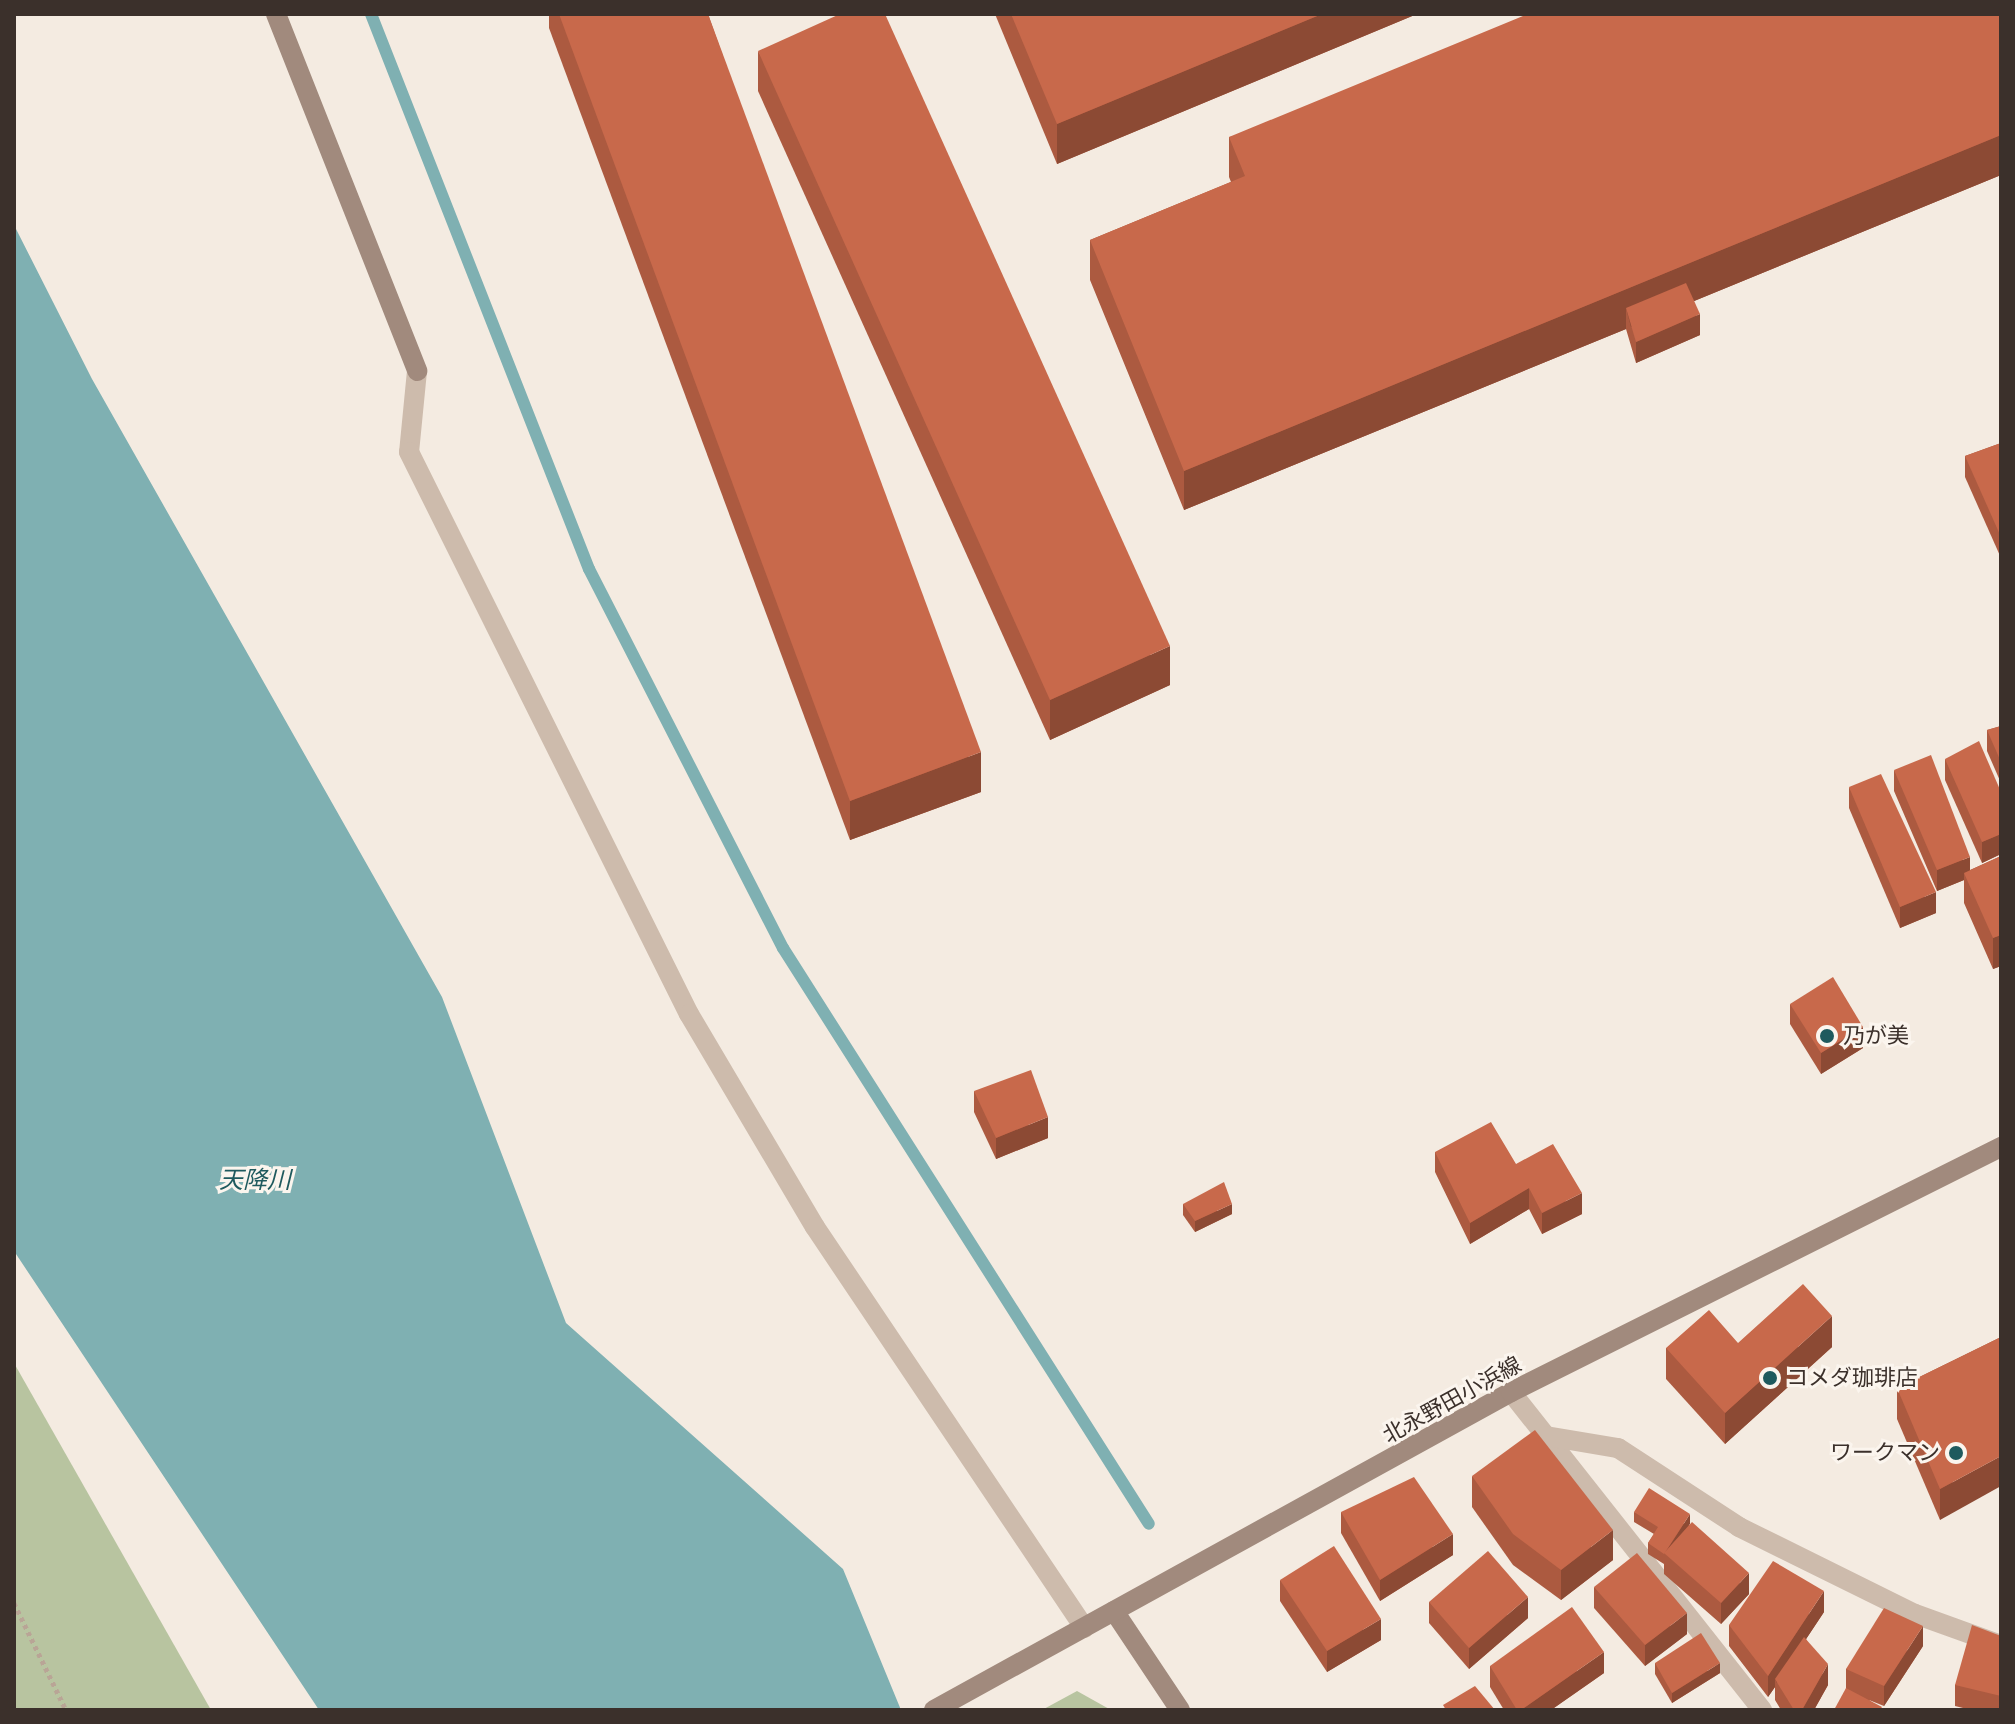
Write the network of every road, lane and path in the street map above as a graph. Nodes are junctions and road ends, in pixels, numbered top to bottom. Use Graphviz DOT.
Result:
graph roads {
  1 [pos="276,14"];
  2 [pos="417,371"];
  3 [pos="2001,1147"];
  4 [pos="1511,1392"];
  5 [pos="1546,1436"];
  6 [pos="14,1603"];
  7 [pos="1114,1611"];
  8 [pos="1084,1628"];
  9 [pos="2001,1645"];
  10 [pos="66,1710"];
  11 [pos="934,1710"];
  12 [pos="1180,1710"];
  13 [pos="1762,1710"];
  1 -- 2 [label="main road"];
  2 -- 8 [label="street"];
  3 -- 4 [label="main road, 北永野田小浜線"];
  4 -- 5 [label="street"];
  4 -- 7 [label="main road, 北永野田小浜線"];
  5 -- 9 [label="street"];
  5 -- 13 [label="street"];
  6 -- 10 [label="path"];
  7 -- 8 [label="main road, 北永野田小浜線"];
  7 -- 12 [label="main road"];
  8 -- 11 [label="main road, 北永野田小浜線"];
}
